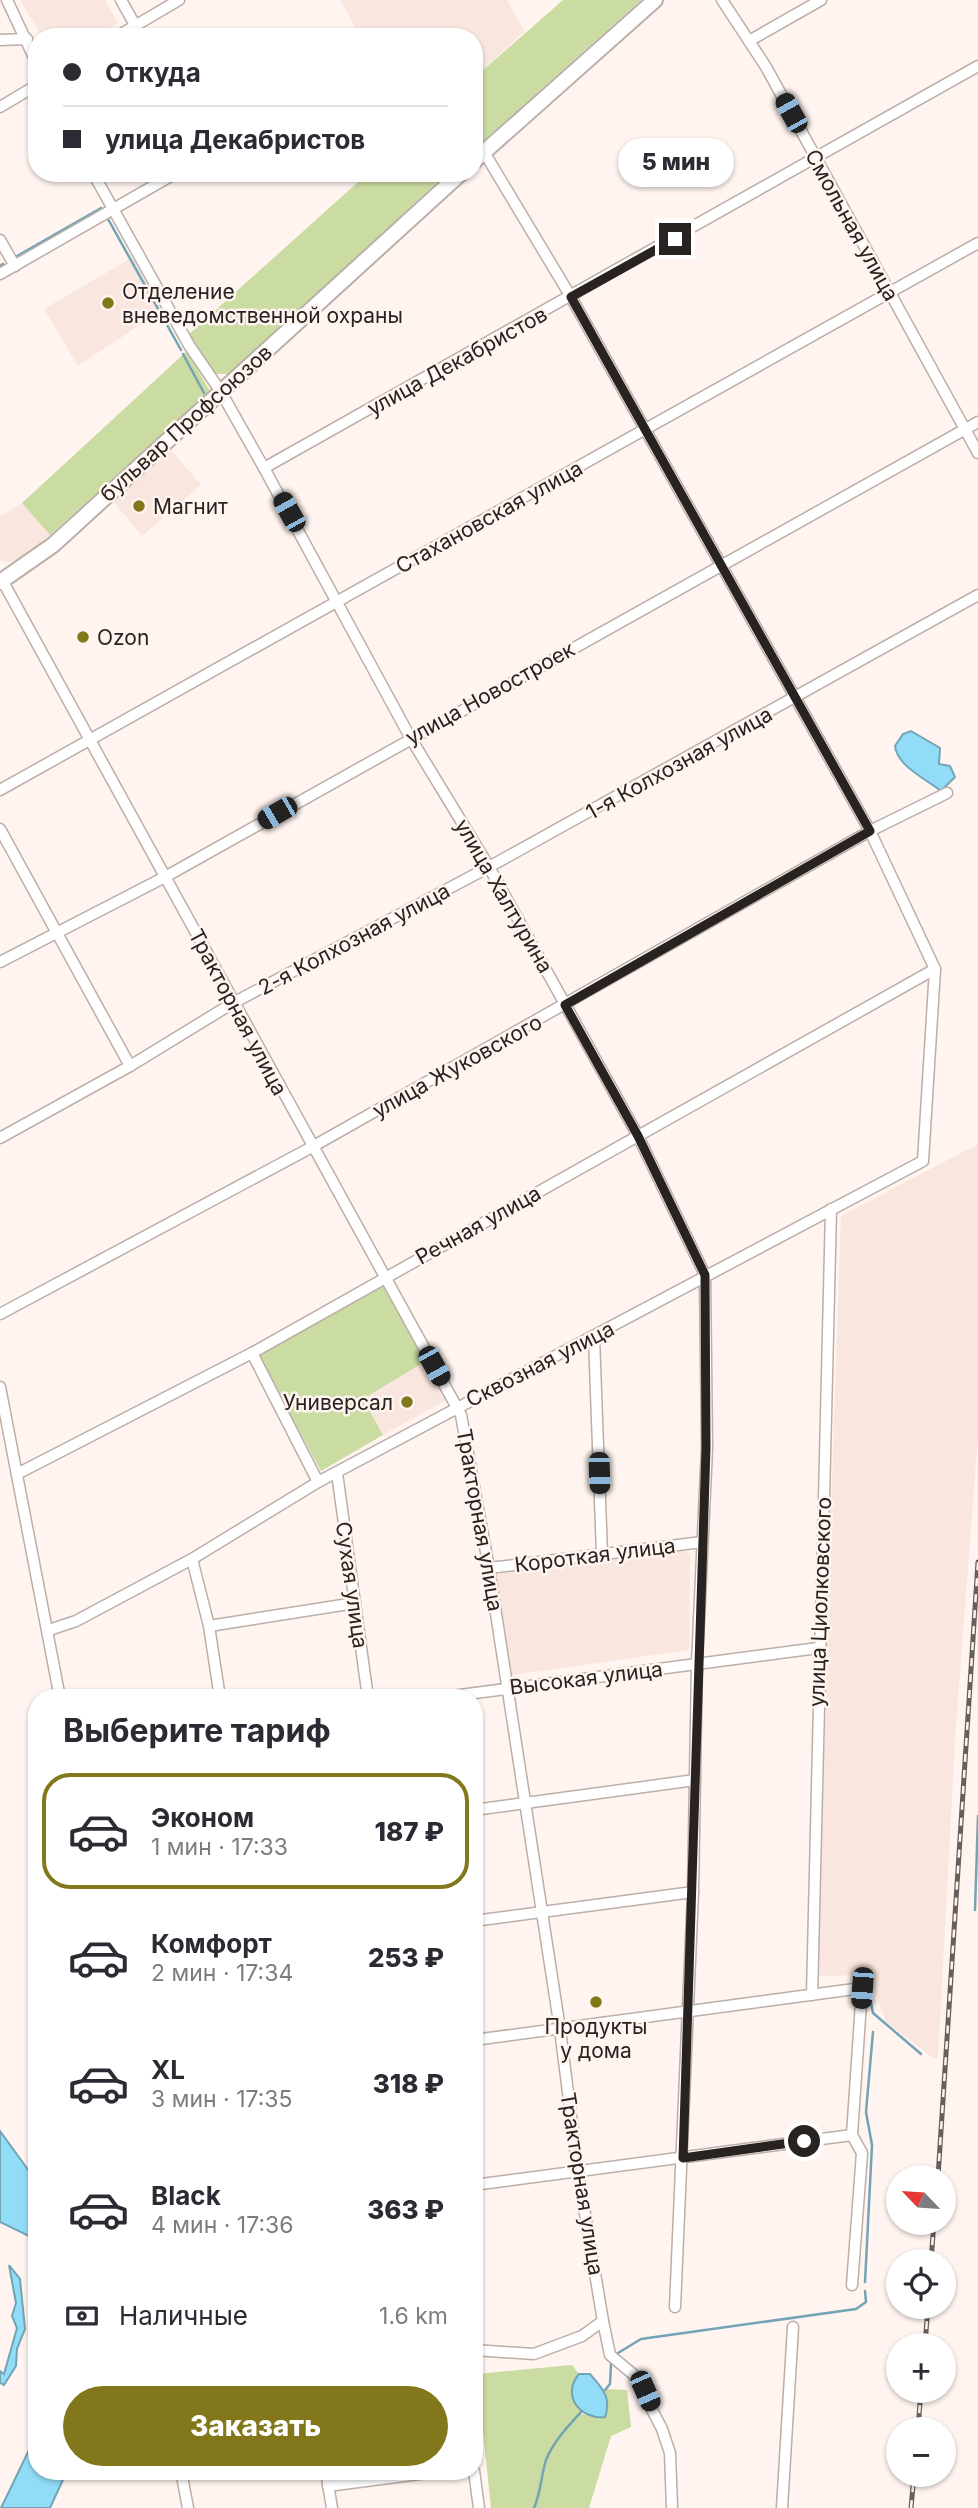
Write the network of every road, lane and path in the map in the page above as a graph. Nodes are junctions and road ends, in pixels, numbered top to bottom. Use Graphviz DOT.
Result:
graph roads {
  1 [pos="7,0"];
  2 [pos="121,0"];
  3 [pos="178,0"];
  4 [pos="655,0"];
  5 [pos="722,0"];
  6 [pos="821,0"];
  7 [pos="135,25"];
  8 [pos="130,28"];
  9 [pos="27,39"];
  10 [pos="0,40"];
  11 [pos="749,41"];
  12 [pos="978,66"];
  13 [pos="28,90"];
  14 [pos="0,107"];
  15 [pos="483,152"];
  16 [pos="816,158"];
  17 [pos="483,162"];
  18 [pos="98,182"];
  19 [pos="161,182"];
  20 [pos="451,182"];
  21 [pos="113,211"];
  22 [pos="0,240"];
  23 [pos="978,243"];
  24 [pos="15,266"];
  25 [pos="0,274"];
  26 [pos="889,293"];
  27 [pos="571,297"];
  28 [pos="221,392"];
  29 [pos="978,422"];
  30 [pos="965,428"];
  31 [pos="645,429"];
  32 [pos="978,453"];
  33 [pos="264,468"];
  34 [pos="722,564"];
  35 [pos="1,580"];
  36 [pos="978,595"];
  37 [pos="338,602"];
  38 [pos="796,699"];
  39 [pos="410,737"];
  40 [pos="88,739"];
  41 [pos="0,790"];
  42 [pos="947,793"];
  43 [pos="0,829"];
  44 [pos="870,831"];
  45 [pos="489,867"];
  46 [pos="165,877"];
  47 [pos="58,931"];
  48 [pos="0,962"];
  49 [pos="935,969"];
  50 [pos="233,1003"];
  51 [pos="565,1005"];
  52 [pos="130,1066"];
  53 [pos="638,1136"];
  54 [pos="0,1138"];
  55 [pos="312,1147"];
  56 [pos="831,1209"];
  57 [pos="705,1275"];
  58 [pos="386,1277"];
  59 [pos="0,1314"];
  60 [pos="594,1338"];
  61 [pos="252,1353"];
  62 [pos="0,1387"];
  63 [pos="457,1406"];
  64 [pos="337,1473"];
  65 [pos="17,1474"];
  66 [pos="318,1482"];
  67 [pos="702,1542"];
  68 [pos="602,1555"];
  69 [pos="192,1559"];
  70 [pos="489,1568"];
  71 [pos="355,1603"];
  72 [pos="209,1626"];
  73 [pos="49,1630"];
  74 [pos="818,1648"];
  75 [pos="697,1664"];
  76 [pos="508,1688"];
  77 [pos="59,1689"];
  78 [pos="219,1689"];
  79 [pos="367,1689"];
  80 [pos="483,1692"];
  81 [pos="695,1780"];
  82 [pos="523,1804"];
  83 [pos="483,1809"];
  84 [pos="693,1892"];
  85 [pos="541,1912"];
  86 [pos="483,1920"];
  87 [pos="812,1995"];
  88 [pos="688,2011"];
  89 [pos="560,2028"];
  90 [pos="483,2039"];
  91 [pos="852,2135"];
  92 [pos="683,2158"];
  93 [pos="578,2172"];
  94 [pos="483,2184"];
  95 [pos="852,2285"];
  96 [pos="675,2307"];
  97 [pos="603,2321"];
  98 [pos="793,2326"];
  99 [pos="483,2351"];
  100 [pos="183,2480"];
  101 [pos="327,2480"];
  102 [pos="374,2480"];
  103 [pos="475,2480"];
  104 [pos="328,2486"];
  105 [pos="188,2508"];
  106 [pos="331,2508"];
  107 [pos="479,2508"];
  108 [pos="671,2508"];
  109 [pos="782,2508"];
  1 -- 9 [label="street"];
  2 -- 7 [label="street"];
  3 -- 7 [label="street"];
  4 -- 15 [label="main road"];
  5 -- 11 [label="street, Смольная улица"];
  6 -- 11 [label="street"];
  7 -- 8 [label="street"];
  9 -- 10 [label="street"];
  11 -- 16 [label="street, Смольная улица"];
  12 -- 16 [label="street, улица Декабристов"];
  13 -- 14 [label="street"];
  16 -- 26 [label="street, Смольная улица"];
  16 -- 27 [label="street, улица Декабристов"];
  17 -- 27 [label="street"];
  18 -- 21 [label="street, улица Халтурина"];
  19 -- 21 [label="street"];
  20 -- 28 [label="main road, бульвар Профсоюзов"];
  21 -- 24 [label="street"];
  21 -- 28 [label="street, улица Халтурина"];
  22 -- 24 [label="street"];
  23 -- 26 [label="street, Стахановская улица"];
  24 -- 25 [label="street"];
  26 -- 30 [label="street, Смольная улица"];
  26 -- 31 [label="street, Стахановская улица"];
  27 -- 31 [label="street"];
  27 -- 33 [label="street, улица Декабристов"];
  28 -- 33 [label="street, улица Халтурина"];
  28 -- 35 [label="main road, бульвар Профсоюзов"];
  29 -- 30 [label="street, улица Новостроек"];
  30 -- 32 [label="street, Смольная улица"];
  30 -- 34 [label="street, улица Новостроек"];
  31 -- 34 [label="street"];
  31 -- 37 [label="street, Стахановская улица"];
  33 -- 37 [label="street, улица Халтурина"];
  34 -- 38 [label="street"];
  34 -- 39 [label="street, улица Новостроек"];
  35 -- 40 [label="street, Тракторная улица"];
  36 -- 38 [label="street, 1-я Колхозная улица"];
  37 -- 39 [label="street, улица Халтурина"];
  37 -- 40 [label="street, Стахановская улица"];
  38 -- 44 [label="street"];
  38 -- 45 [label="street, 1-я Колхозная улица"];
  39 -- 45 [label="street, улица Халтурина"];
  39 -- 46 [label="street, улица Новостроек"];
  40 -- 41 [label="street, Стахановская улица"];
  40 -- 46 [label="street, Тракторная улица"];
  42 -- 44 [label="street, улица Жуковского"];
  43 -- 47 [label="street"];
  44 -- 49 [label="street"];
  44 -- 51 [label="street, улица Жуковского"];
  45 -- 50 [label="street, 2-я Колхозная улица"];
  45 -- 51 [label="street, улица Халтурина"];
  46 -- 47 [label="street, улица Новостроек"];
  46 -- 50 [label="street, Тракторная улица"];
  47 -- 48 [label="street, улица Новостроек"];
  47 -- 52 [label="street"];
  49 -- 53 [label="street, Речная улица"];
  49 -- 56 [label="street, Сквозная улица"];
  50 -- 52 [label="street, 2-я Колхозная улица"];
  50 -- 55 [label="street, Тракторная улица"];
  51 -- 53 [label="street, улица Халтурина"];
  51 -- 55 [label="street, улица Жуковского"];
  52 -- 54 [label="street, 2-я Колхозная улица"];
  53 -- 57 [label="street, улица Халтурина"];
  53 -- 58 [label="street, Речная улица"];
  55 -- 58 [label="street, Тракторная улица"];
  55 -- 59 [label="street, улица Жуковского"];
  56 -- 57 [label="street, Сквозная улица"];
  56 -- 74 [label="street, улица Циолковского"];
  57 -- 60 [label="street, Сквозная улица"];
  57 -- 67 [label="street, улица Халтурина"];
  58 -- 61 [label="street, Речная улица"];
  58 -- 63 [label="street, Тракторная улица"];
  60 -- 63 [label="street, Сквозная улица"];
  60 -- 68 [label="street"];
  61 -- 65 [label="street, Речная улица"];
  61 -- 66 [label="street"];
  62 -- 65 [label="street"];
  63 -- 64 [label="street, Сквозная улица"];
  63 -- 70 [label="street, Тракторная улица"];
  64 -- 66 [label="street, Сквозная улица"];
  64 -- 71 [label="street, Сухая улица"];
  65 -- 73 [label="street"];
  66 -- 69 [label="street, Сквозная улица"];
  67 -- 68 [label="street, Короткая улица"];
  67 -- 75 [label="street, улица Халтурина"];
  68 -- 70 [label="street, Короткая улица"];
  69 -- 72 [label="street"];
  69 -- 73 [label="street, Сквозная улица"];
  70 -- 76 [label="street, Тракторная улица"];
  71 -- 72 [label="street"];
  71 -- 79 [label="street, Сухая улица"];
  72 -- 78 [label="street"];
  73 -- 77 [label="street"];
  74 -- 75 [label="street, Высокая улица"];
  74 -- 87 [label="street, улица Циолковского"];
  75 -- 76 [label="street, Высокая улица"];
  75 -- 81 [label="street, улица Халтурина"];
  76 -- 80 [label="street, Высокая улица"];
  76 -- 82 [label="street, Тракторная улица"];
  81 -- 82 [label="street"];
  81 -- 84 [label="street, улица Халтурина"];
  82 -- 83 [label="street"];
  82 -- 85 [label="street, Тракторная улица"];
  84 -- 85 [label="street"];
  84 -- 88 [label="street, улица Халтурина"];
  85 -- 86 [label="street"];
  85 -- 89 [label="street, Тракторная улица"];
  87 -- 88 [label="street"];
  87 -- 91 [label="street"];
  88 -- 89 [label="street"];
  88 -- 92 [label="street, улица Халтурина"];
  89 -- 90 [label="street"];
  89 -- 93 [label="street, Тракторная улица"];
  91 -- 92 [label="street"];
  91 -- 95 [label="street"];
  92 -- 93 [label="street"];
  92 -- 96 [label="street, улица Халтурина"];
  93 -- 94 [label="street"];
  93 -- 97 [label="street, Тракторная улица"];
  97 -- 99 [label="street"];
  97 -- 108 [label="street"];
  98 -- 109 [label="street"];
  100 -- 105 [label="street"];
  101 -- 104 [label="street"];
  102 -- 104 [label="street"];
  103 -- 107 [label="street"];
  104 -- 106 [label="street"];
}
